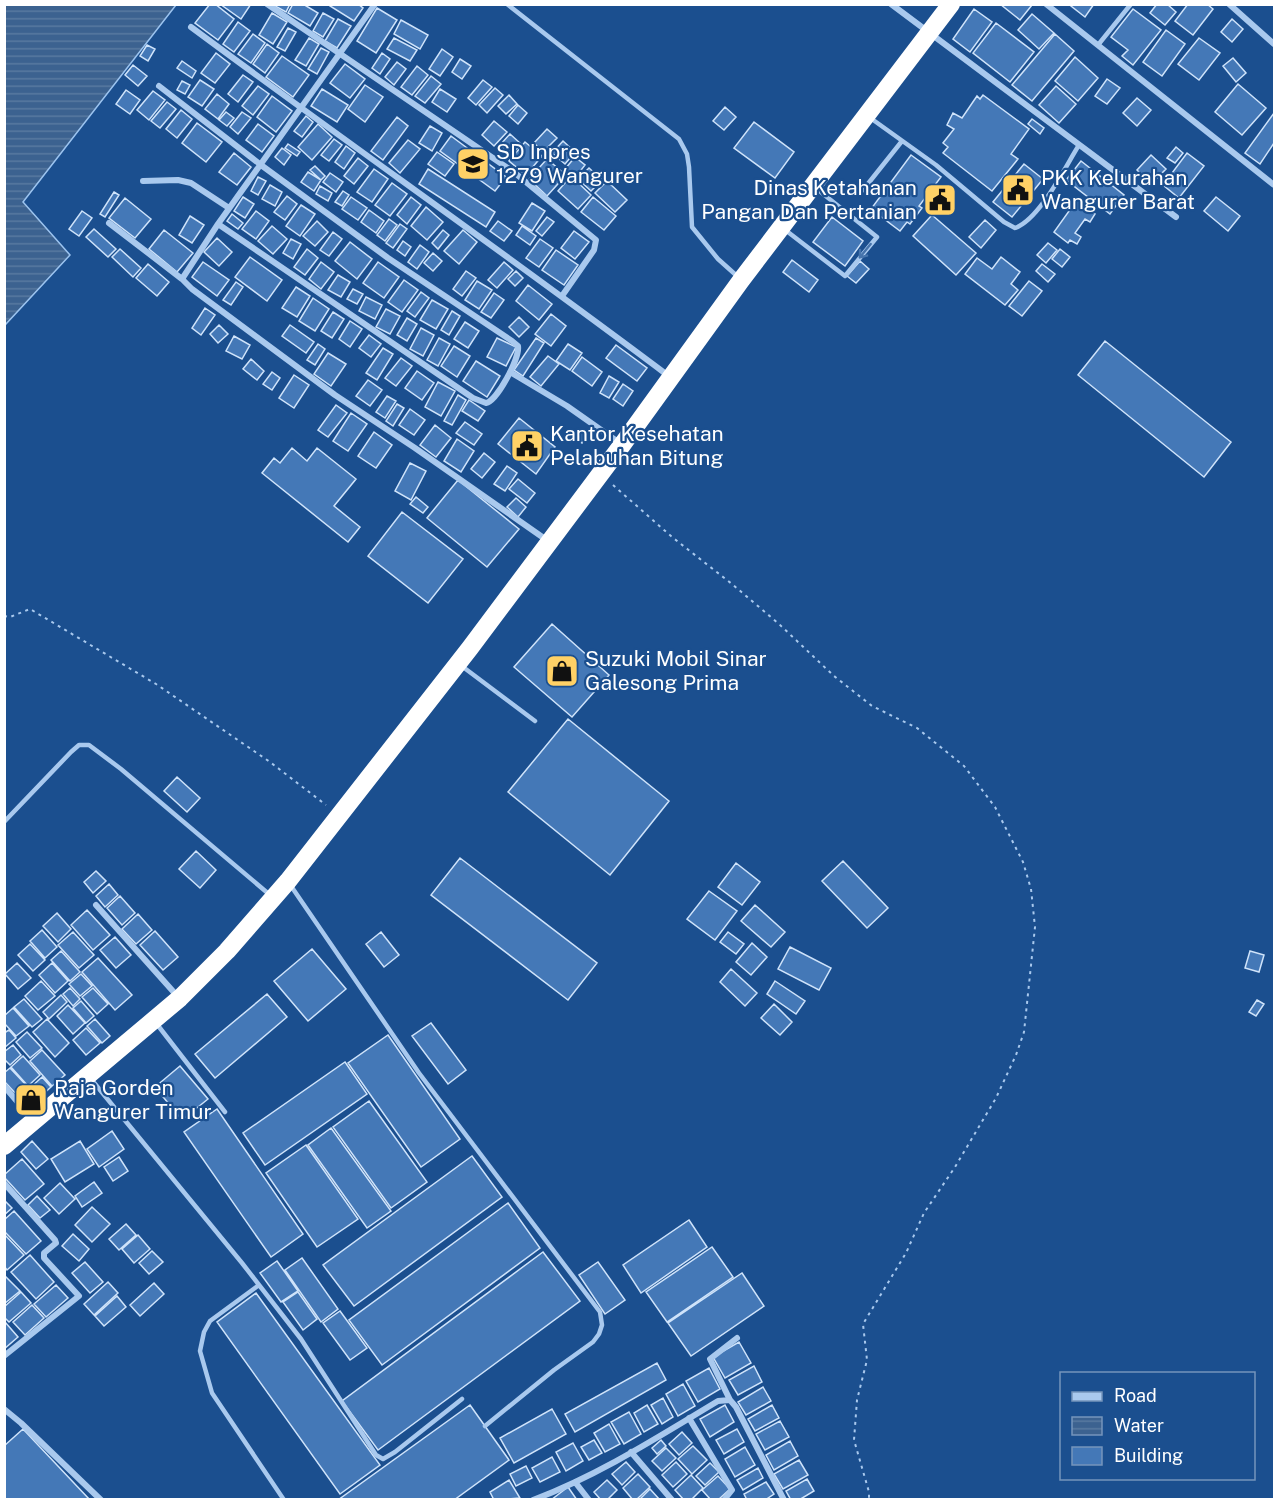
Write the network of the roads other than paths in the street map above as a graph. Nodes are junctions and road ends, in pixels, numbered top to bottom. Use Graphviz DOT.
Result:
graph roads {
  1 [pos="267,4"];
  2 [pos="375,4"];
  3 [pos="507,4"];
  4 [pos="891,4"];
  5 [pos="951,4"];
  6 [pos="1046,4"];
  7 [pos="1131,4"];
  8 [pos="1229,4"];
  9 [pos="191,27"];
  10 [pos="930,32"];
  11 [pos="1275,44"];
  12 [pos="1098,45"];
  13 [pos="341,54"];
  14 [pos="159,86"];
  15 [pos="301,109"];
  16 [pos="867,116"];
  17 [pos="902,141"];
  18 [pos="1079,144"];
  19 [pos="261,165"];
  20 [pos="142,181"];
  21 [pos="1275,185"];
  22 [pos="813,186"];
  23 [pos="863,190"];
  24 [pos="229,208"];
  25 [pos="1176,217"];
  26 [pos="109,223"];
  27 [pos="218,224"];
  28 [pos="782,227"];
  29 [pos="182,279"];
  30 [pos="742,279"];
  31 [pos="562,296"];
  32 [pos="510,372"];
  33 [pos="670,377"];
  34 [pos="622,445"];
  35 [pos="549,541"];
  36 [pos="458,663"];
  37 [pos="535,721"];
  38 [pos="4,822"];
  39 [pos="288,882"];
  40 [pos="273,898"];
  41 [pos="96,905"];
  42 [pos="180,998"];
  43 [pos="154,1021"];
  44 [pos="89,1076"];
  45 [pos="4,1086"];
  46 [pos="225,1112"];
  47 [pos="34,1121"];
  48 [pos="4,1146"];
  49 [pos="4,1183"];
  50 [pos="259,1285"];
  51 [pos="737,1338"];
  52 [pos="4,1356"];
  53 [pos="462,1399"];
  54 [pos="730,1400"];
  55 [pos="4,1409"];
  56 [pos="689,1418"];
  57 [pos="485,1426"];
  58 [pos="632,1452"];
  59 [pos="574,1482"];
  60 [pos="101,1500"];
  61 [pos="284,1500"];
  62 [pos="533,1500"];
  63 [pos="589,1500"];
  64 [pos="672,1500"];
  65 [pos="724,1500"];
  66 [pos="784,1500"];
  1 -- 13 [label="street"];
  2 -- 13 [label="street"];
  3 -- 30 [label="lane"];
  4 -- 10 [label="street"];
  5 -- 10 [label="highway"];
  6 -- 12 [label="street"];
  7 -- 12 [label="lane"];
  8 -- 11 [label="street"];
  9 -- 15 [label="street"];
  10 -- 16 [label="highway"];
  10 -- 18 [label="street"];
  12 -- 21 [label="street"];
  13 -- 15 [label="street"];
  13 -- 31 [label="street"];
  14 -- 19 [label="street"];
  15 -- 19 [label="street"];
  15 -- 31 [label="street"];
  16 -- 17 [label="lane"];
  16 -- 22 [label="highway"];
  17 -- 18 [label="lane"];
  17 -- 23 [label="lane"];
  18 -- 25 [label="street"];
  19 -- 24 [label="street"];
  19 -- 32 [label="street"];
  20 -- 24 [label="street"];
  22 -- 28 [label="highway"];
  22 -- 28 [label="lane, one-way"];
  24 -- 27 [label="street"];
  26 -- 29 [label="street"];
  27 -- 29 [label="street"];
  27 -- 32 [label="street"];
  28 -- 30 [label="highway"];
  29 -- 35 [label="street"];
  30 -- 33 [label="highway"];
  31 -- 33 [label="street"];
  32 -- 34 [label="street"];
  33 -- 34 [label="highway"];
  34 -- 35 [label="highway"];
  35 -- 36 [label="highway"];
  36 -- 37 [label="lane"];
  36 -- 39 [label="highway"];
  38 -- 40 [label="lane"];
  39 -- 40 [label="highway"];
  39 -- 57 [label="lane"];
  40 -- 42 [label="highway"];
  41 -- 42 [label="street"];
  42 -- 43 [label="highway"];
  43 -- 44 [label="highway"];
  43 -- 46 [label="lane"];
  44 -- 47 [label="highway"];
  44 -- 50 [label="lane"];
  45 -- 47 [label="street"];
  47 -- 48 [label="highway"];
  49 -- 52 [label="street"];
  50 -- 53 [label="lane"];
  50 -- 61 [label="lane"];
  51 -- 54 [label="street"];
  54 -- 56 [label="street"];
  54 -- 66 [label="street"];
  55 -- 60 [label="street"];
  56 -- 58 [label="street"];
  56 -- 65 [label="street"];
  58 -- 59 [label="street"];
  58 -- 64 [label="street"];
  59 -- 62 [label="street"];
  59 -- 63 [label="street"];
}
